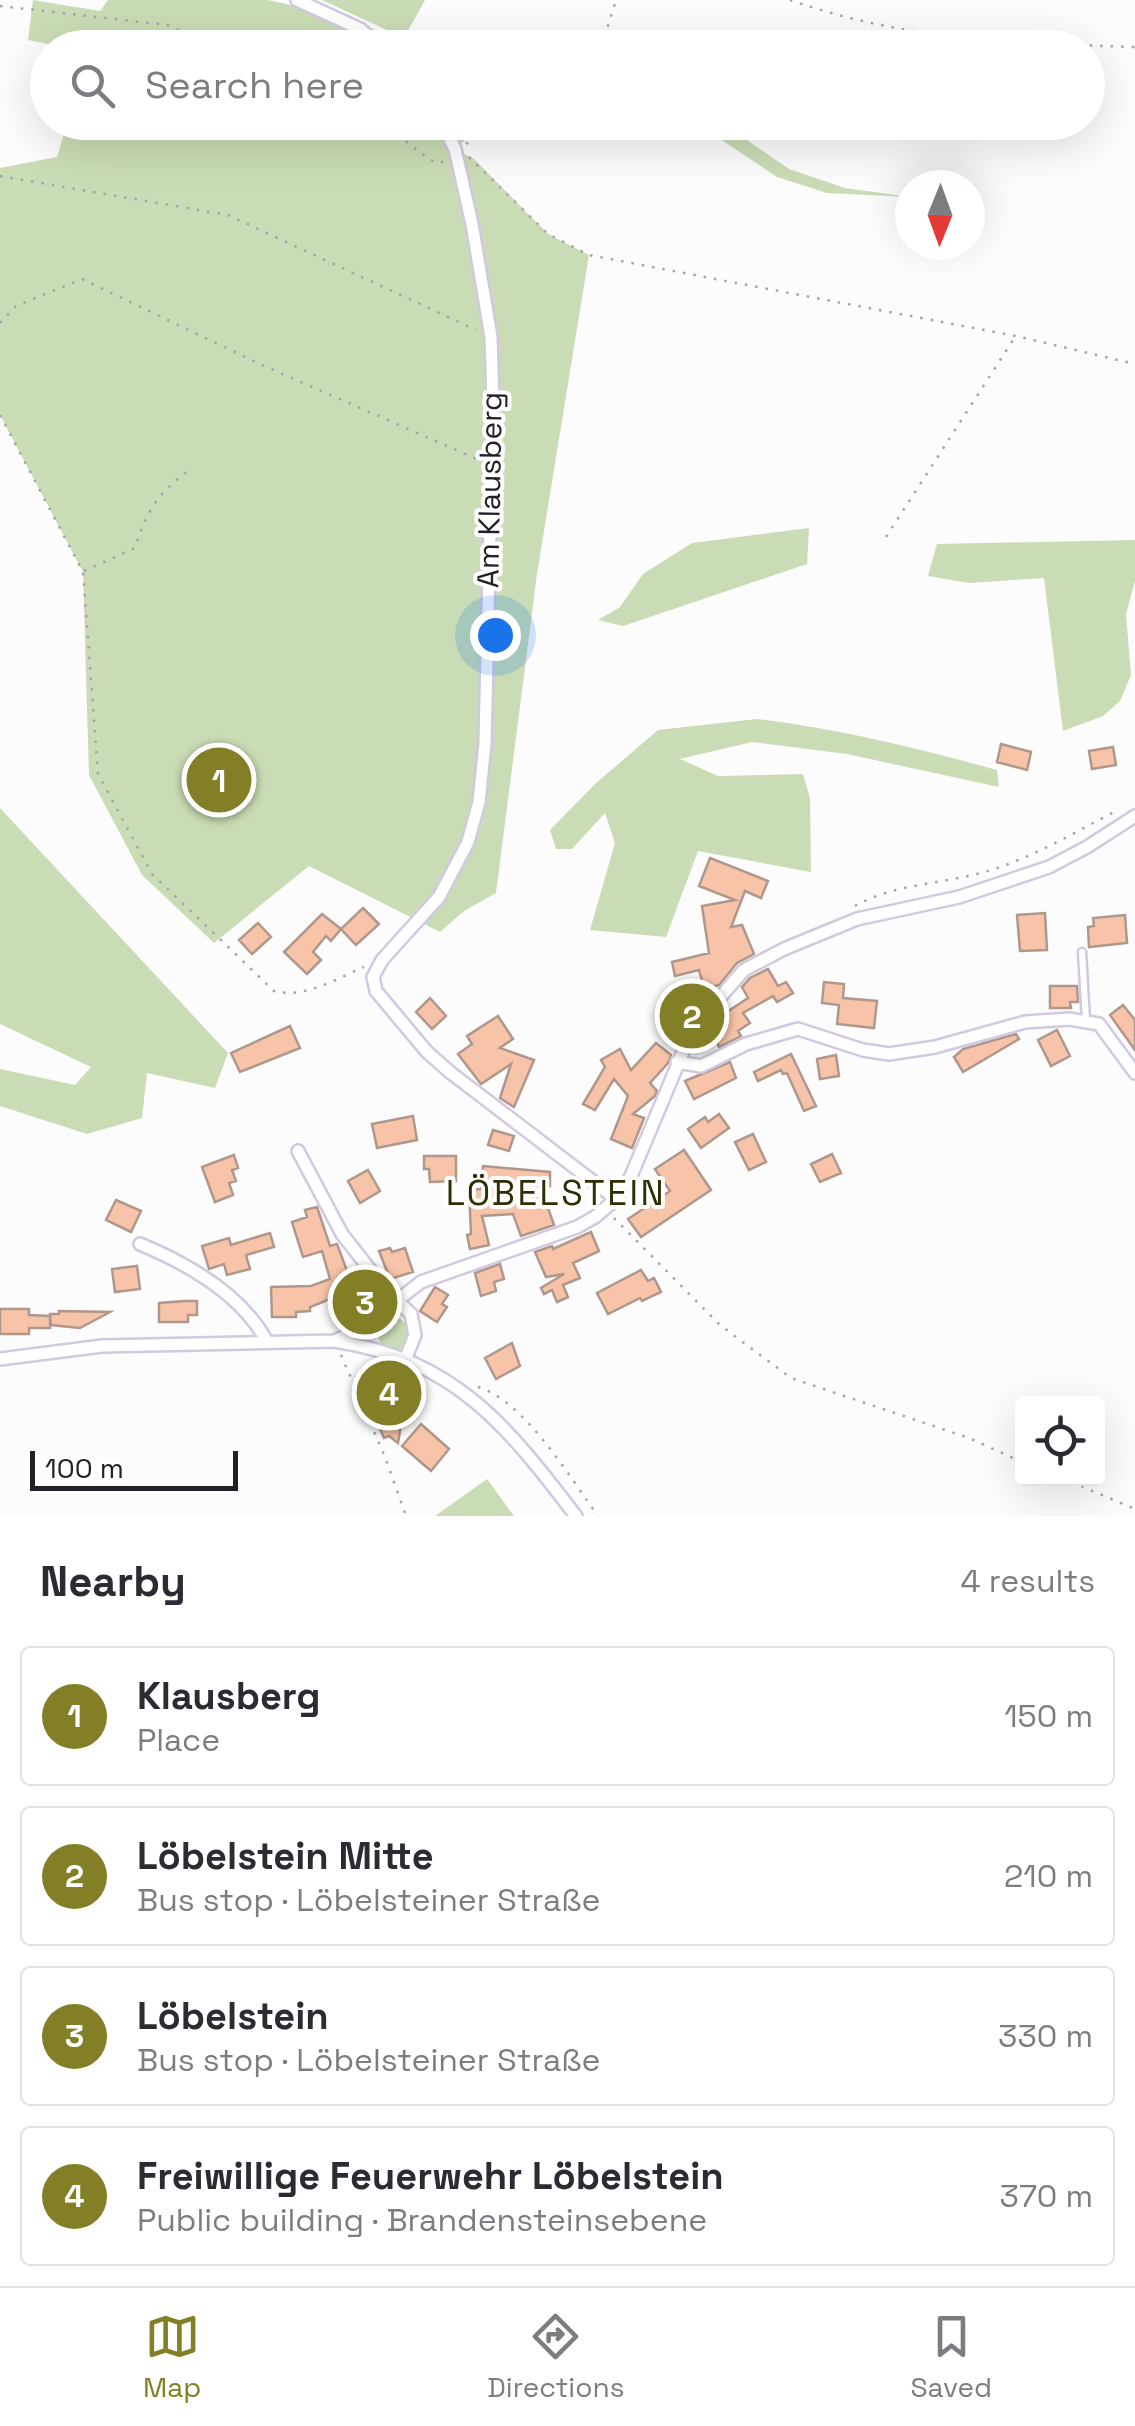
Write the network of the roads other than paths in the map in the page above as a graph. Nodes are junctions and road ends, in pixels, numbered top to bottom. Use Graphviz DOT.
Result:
graph roads {
  1 [pos="298,0"];
  2 [pos="361,30"];
  3 [pos="450,140"];
  4 [pos="1130,814"];
  5 [pos="1082,952"];
  6 [pos="1086,1020"];
  7 [pos="677,1062"];
  8 [pos="1135,1073"];
  9 [pos="298,1150"];
  10 [pos="616,1199"];
  11 [pos="140,1244"];
  12 [pos="397,1300"];
  13 [pos="334,1340"];
  14 [pos="267,1342"];
  15 [pos="0,1358"];
  16 [pos="405,1360"];
  17 [pos="576,1516"];
  1 -- 2 [label="street"];
  3 -- 10 [label="street, Am Klausberg"];
  4 -- 7 [label="street"];
  5 -- 6 [label="lane"];
  6 -- 7 [label="street"];
  6 -- 8 [label="street"];
  7 -- 10 [label="street"];
  9 -- 12 [label="street"];
  10 -- 12 [label="street"];
  11 -- 14 [label="street"];
  12 -- 13 [label="street"];
  12 -- 16 [label="street"];
  13 -- 14 [label="street"];
  13 -- 16 [label="street"];
  14 -- 15 [label="street"];
  16 -- 17 [label="street"];
}
